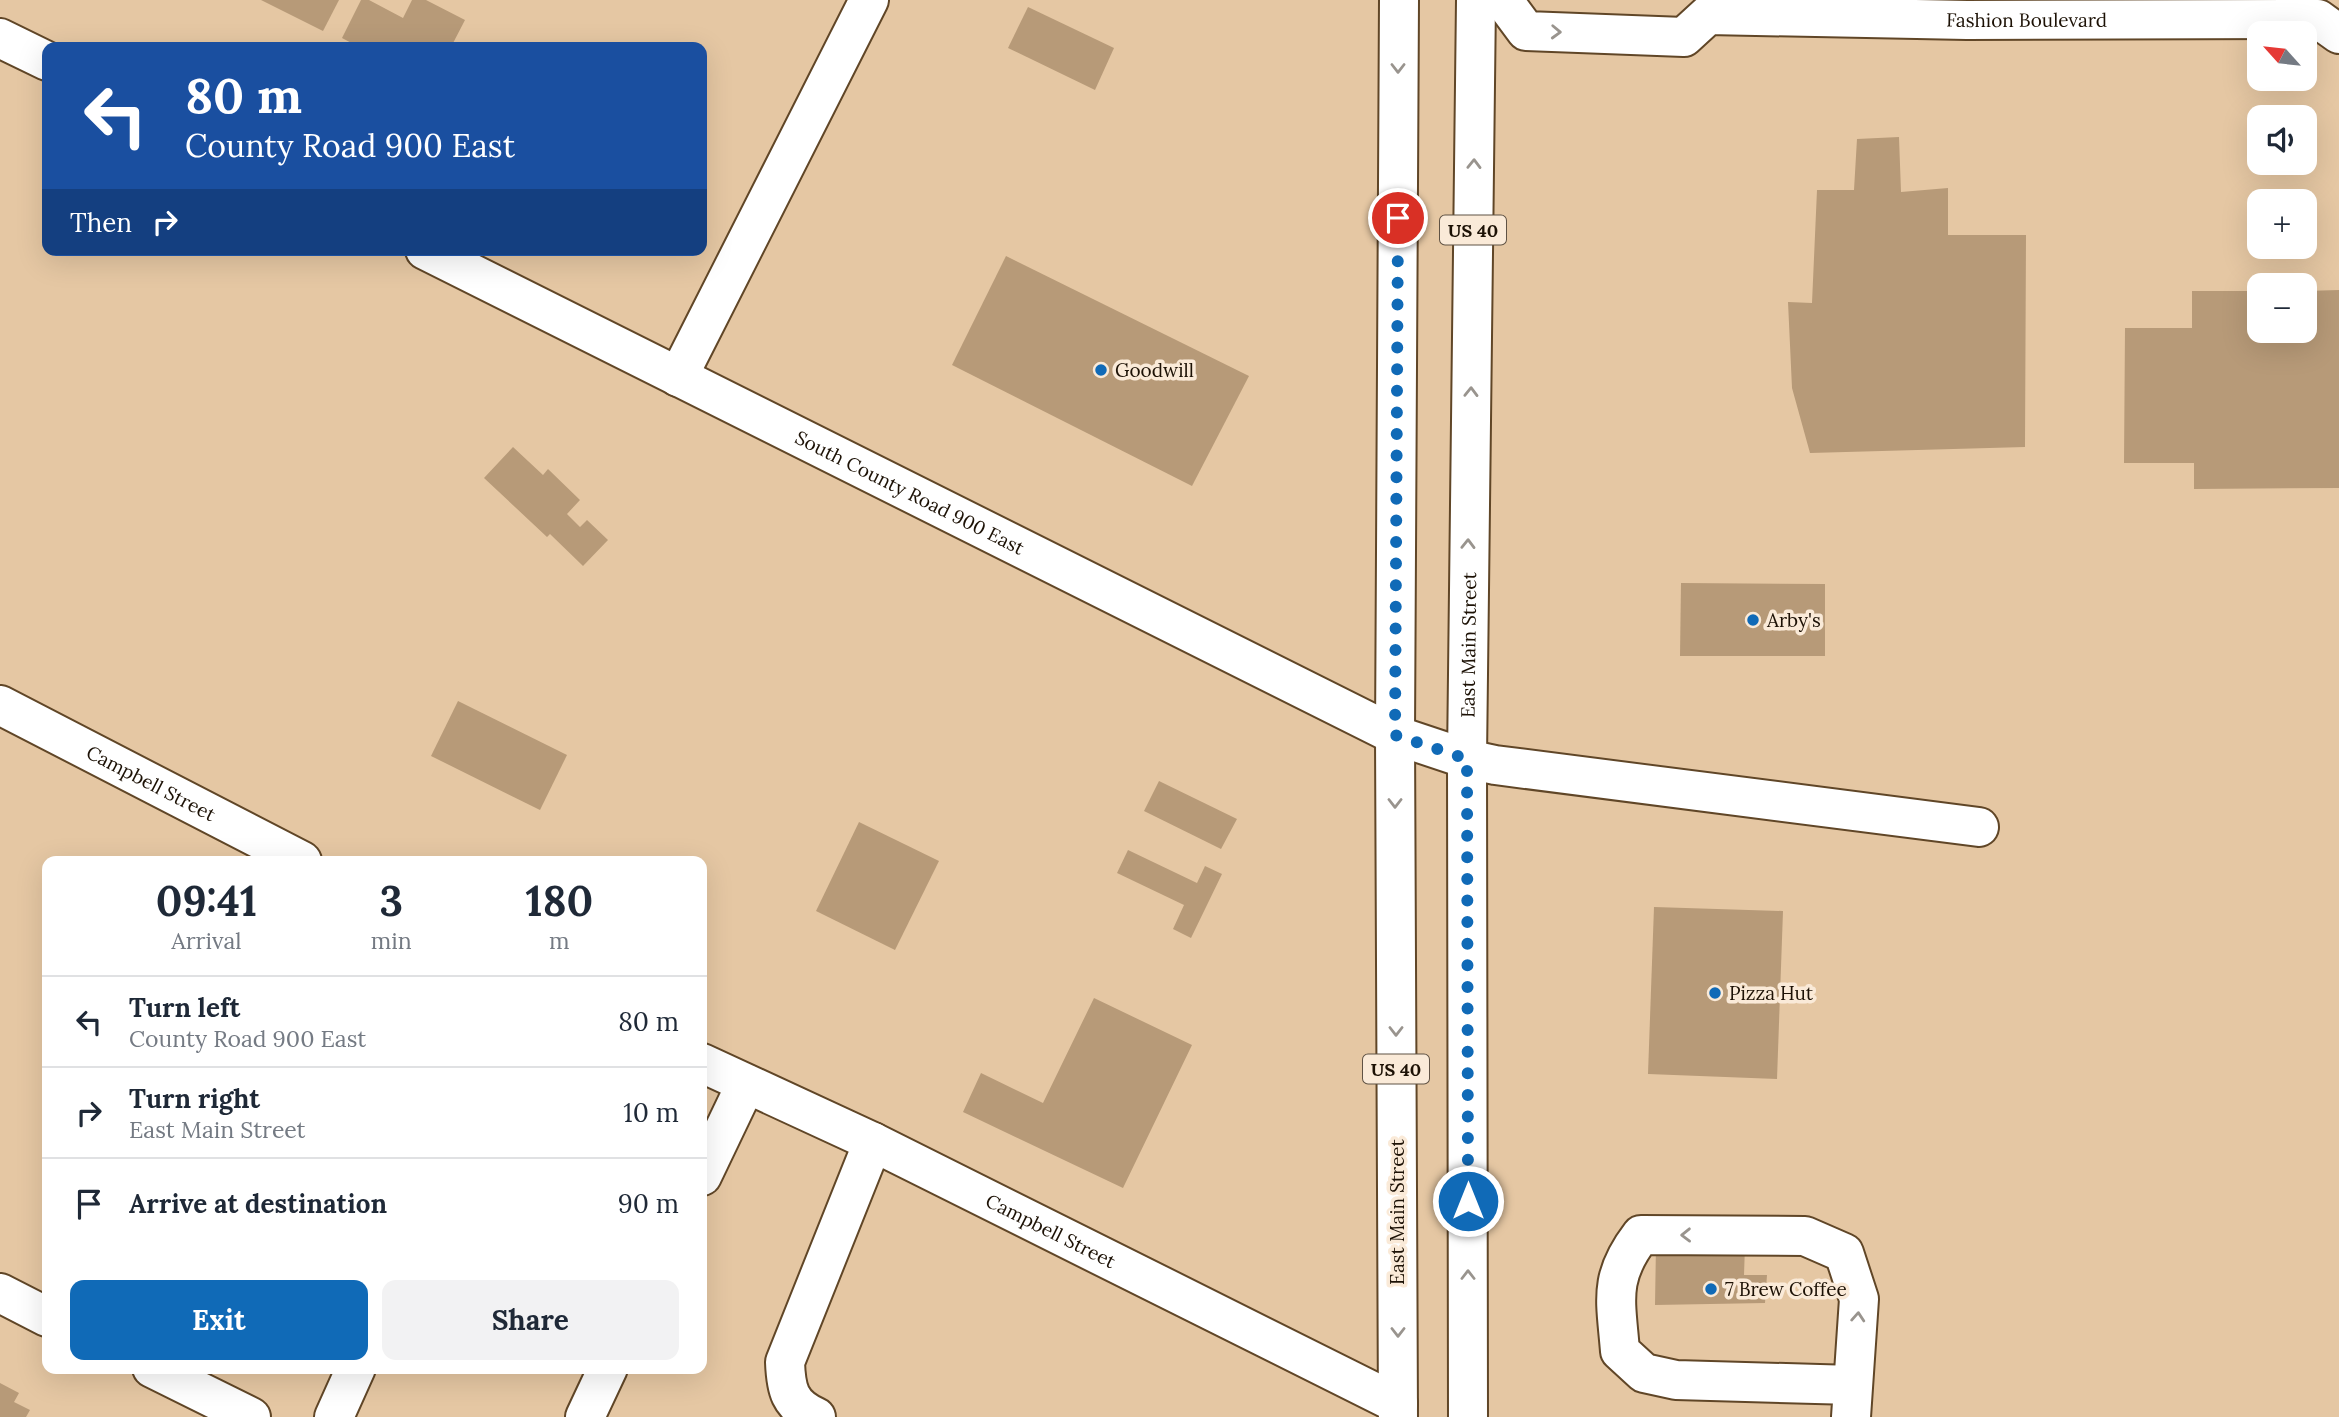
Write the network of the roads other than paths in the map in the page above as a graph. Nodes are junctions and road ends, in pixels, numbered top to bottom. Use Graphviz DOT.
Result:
graph roads {
  1 [pos="869,0"];
  2 [pos="1399,0"];
  3 [pos="1476,0"];
  4 [pos="1503,0"];
  5 [pos="1704,8"];
  6 [pos="1989,10"];
  7 [pos="2324,18"];
  8 [pos="0,38"];
  9 [pos="42,59"];
  10 [pos="437,256"];
  11 [pos="678,377"];
  12 [pos="0,705"];
  13 [pos="1395,735"];
  14 [pos="1467,759"];
  15 [pos="1979,827"];
  16 [pos="292,856"];
  17 [pos="707,1065"];
  18 [pos="746,1084"];
  19 [pos="873,1142"];
  20 [pos="707,1166"];
  21 [pos="0,1293"];
  22 [pos="42,1314"];
  23 [pos="164,1374"];
  24 [pos="353,1374"];
  25 [pos="605,1374"];
  26 [pos="1852,1401"];
  27 [pos="1398,1410"];
  28 [pos="251,1417"];
  29 [pos="334,1417"];
  30 [pos="585,1417"];
  31 [pos="816,1417"];
  32 [pos="1468,1417"];
  1 -- 11 [label="street"];
  2 -- 13 [label="street, East Main Street / US 40, one-way"];
  14 -- 3 [label="street, East Main Street / US 40, one-way"];
  4 -- 5 [label="street, Fashion Boulevard, one-way"];
  5 -- 6 [label="street, Fashion Boulevard"];
  6 -- 7 [label="street, Fashion Boulevard"];
  8 -- 9 [label="street"];
  10 -- 11 [label="street, South County Road 900 East"];
  11 -- 13 [label="street, South County Road 900 East"];
  12 -- 16 [label="street, Campbell Street"];
  13 -- 14 [label="street, South County Road 900 East"];
  13 -- 27 [label="street, East Main Street / US 40, one-way"];
  14 -- 15 [label="street, South County Road 900 East"];
  32 -- 14 [label="street, East Main Street / US 40, one-way"];
  17 -- 18 [label="street, Campbell Street"];
  18 -- 19 [label="street, Campbell Street"];
  18 -- 20 [label="street"];
  19 -- 27 [label="street, Campbell Street"];
  19 -- 31 [label="street"];
  21 -- 22 [label="street"];
  23 -- 28 [label="street"];
  24 -- 29 [label="street"];
  25 -- 30 [label="street"];
  26 -- 26 [label="street, one-way"];
}
